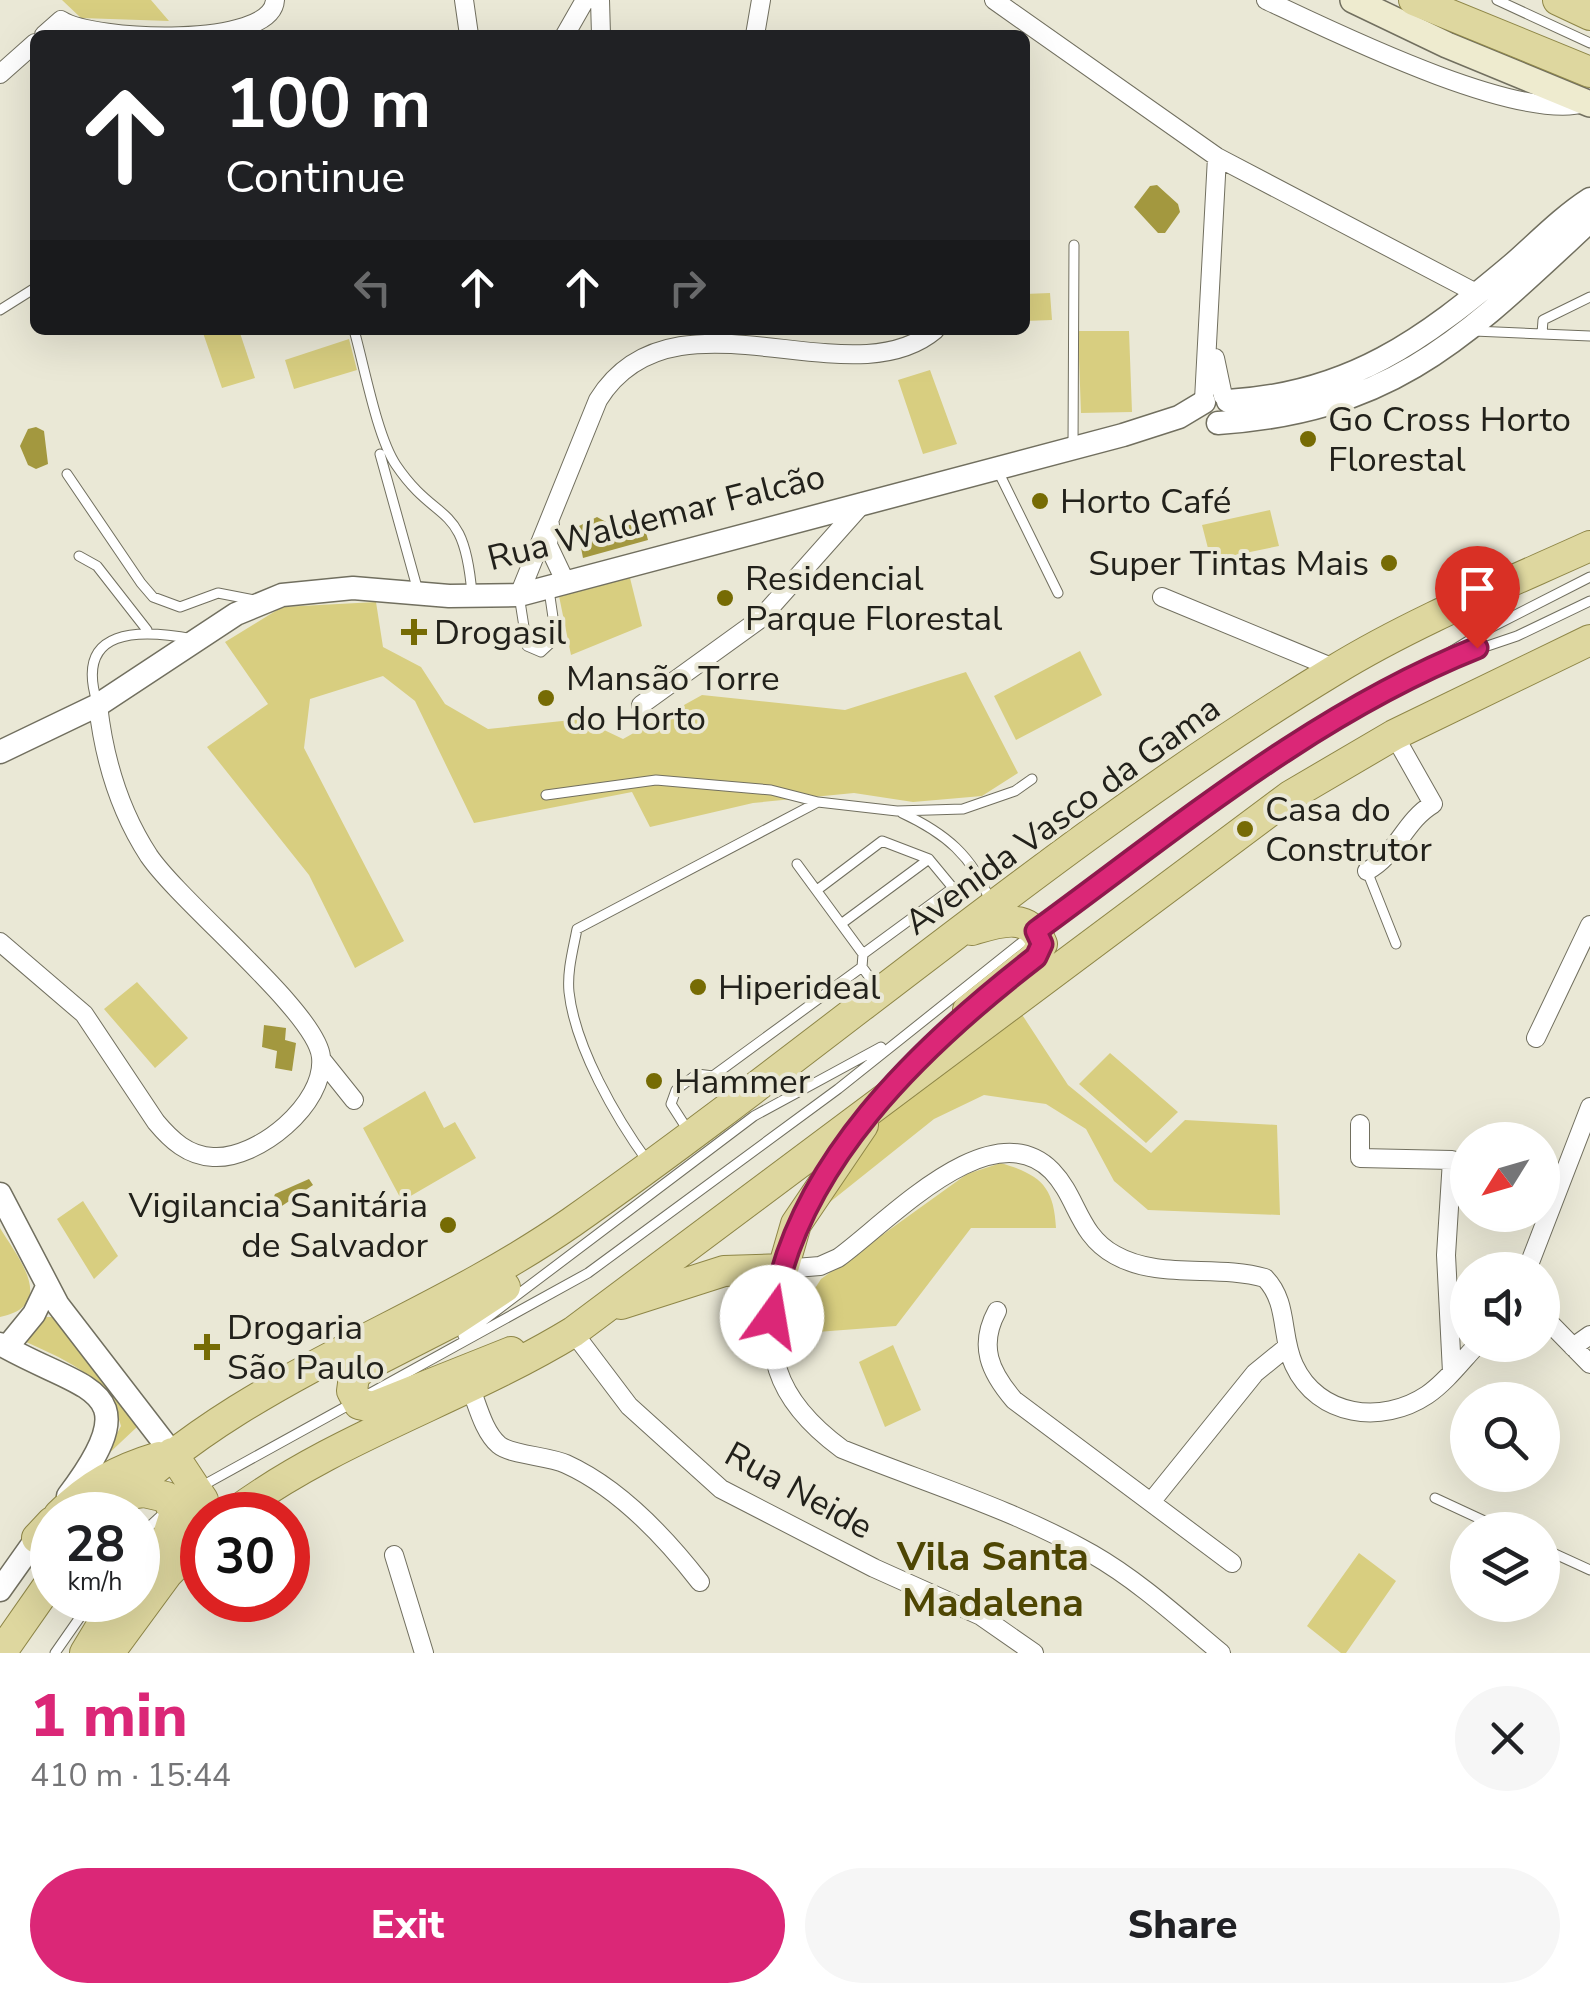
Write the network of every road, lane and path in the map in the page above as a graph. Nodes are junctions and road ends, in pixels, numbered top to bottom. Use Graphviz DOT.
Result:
graph roads {
  1 [pos="276,0"];
  2 [pos="464,0"];
  3 [pos="585,0"];
  4 [pos="600,0"];
  5 [pos="761,0"];
  6 [pos="994,0"];
  7 [pos="1266,0"];
  8 [pos="1354,0"];
  9 [pos="1414,0"];
  10 [pos="1497,0"];
  11 [pos="1558,0"];
  12 [pos="1590,15"];
  13 [pos="50,30"];
  14 [pos="83,30"];
  15 [pos="237,30"];
  16 [pos="468,30"];
  17 [pos="568,30"];
  18 [pos="600,30"];
  19 [pos="756,30"];
  20 [pos="1590,43"];
  21 [pos="30,47"];
  22 [pos="0,74"];
  23 [pos="1589,93"];
  24 [pos="1217,157"];
  25 [pos="1590,200"];
  26 [pos="1590,221"];
  27 [pos="1074,245"];
  28 [pos="30,291"];
  29 [pos="1478,294"];
  30 [pos="1590,296"];
  31 [pos="0,310"];
  32 [pos="1472,331"];
  33 [pos="1542,334"];
  34 [pos="355,335"];
  35 [pos="926,335"];
  36 [pos="1590,336"];
  37 [pos="1215,408"];
  38 [pos="1073,448"];
  39 [pos="380,454"];
  40 [pos="996,466"];
  41 [pos="67,474"];
  42 [pos="864,502"];
  43 [pos="550,520"];
  44 [pos="1590,546"];
  45 [pos="79,556"];
  46 [pos="1590,577"];
  47 [pos="557,585"];
  48 [pos="1058,593"];
  49 [pos="418,594"];
  50 [pos="519,595"];
  51 [pos="473,596"];
  52 [pos="1162,597"];
  53 [pos="1590,601"];
  54 [pos="262,602"];
  55 [pos="147,630"];
  56 [pos="196,640"];
  57 [pos="1590,640"];
  58 [pos="1432,666"];
  59 [pos="1336,669"];
  60 [pos="98,705"];
  61 [pos="641,705"];
  62 [pos="1394,736"];
  63 [pos="0,752"];
  64 [pos="1032,779"];
  65 [pos="546,795"];
  66 [pos="818,802"];
  67 [pos="898,811"];
  68 [pos="928,860"];
  69 [pos="797,864"];
  70 [pos="1367,870"];
  71 [pos="816,890"];
  72 [pos="993,908"];
  73 [pos="841,924"];
  74 [pos="1590,925"];
  75 [pos="1036,931"];
  76 [pos="959,934"];
  77 [pos="0,942"];
  78 [pos="1396,944"];
  79 [pos="863,954"];
  80 [pos="862,967"];
  81 [pos="881,992"];
  82 [pos="910,1028"];
  83 [pos="1536,1038"];
  84 [pos="322,1060"];
  85 [pos="888,1093"];
  86 [pos="354,1100"];
  87 [pos="1590,1107"];
  88 [pos="1360,1124"];
  89 [pos="691,1134"];
  90 [pos="650,1165"];
  91 [pos="2,1204"];
  92 [pos="571,1222"];
  93 [pos="1534,1252"];
  94 [pos="783,1269"];
  95 [pos="47,1287"];
  96 [pos="604,1309"];
  97 [pos="997,1311"];
  98 [pos="572,1332"];
  99 [pos="1560,1333"];
  100 [pos="1590,1335"];
  101 [pos="3,1346"];
  102 [pos="1287,1347"];
  103 [pos="1573,1347"];
  104 [pos="440,1352"];
  105 [pos="1461,1362"];
  106 [pos="1590,1364"];
  107 [pos="1452,1372"];
  108 [pos="471,1389"];
  109 [pos="355,1398"];
  110 [pos="172,1453"];
  111 [pos="71,1492"];
  112 [pos="83,1492"];
  113 [pos="128,1492"];
  114 [pos="207,1492"];
  115 [pos="268,1492"];
  116 [pos="160,1494"];
  117 [pos="1435,1498"];
  118 [pos="1151,1502"];
  119 [pos="180,1509"];
  120 [pos="1465,1512"];
  121 [pos="160,1522"];
  122 [pos="160,1537"];
  123 [pos="30,1549"];
  124 [pos="394,1555"];
  125 [pos="1560,1556"];
  126 [pos="180,1561"];
  127 [pos="1232,1563"];
  128 [pos="1590,1570"];
  129 [pos="700,1582"];
  130 [pos="0,1590"];
  131 [pos="30,1611"];
  132 [pos="76,1622"];
  133 [pos="104,1622"];
  134 [pos="1,1653"];
  135 [pos="54,1653"];
  136 [pos="85,1653"];
  137 [pos="109,1653"];
  138 [pos="424,1653"];
  139 [pos="1034,1653"];
  140 [pos="1221,1653"];
  1 -- 15 [label="street"];
  2 -- 16 [label="street"];
  3 -- 17 [label="street"];
  4 -- 18 [label="street"];
  5 -- 19 [label="street"];
  6 -- 24 [label="street"];
  7 -- 23 [label="street"];
  8 -- 23 [label="main road"];
  9 -- 23 [label="main road"];
  10 -- 20 [label="lane"];
  11 -- 12 [label="main road"];
  13 -- 14 [label="street"];
  21 -- 22 [label="street"];
  24 -- 29 [label="street"];
  24 -- 37 [label="street"];
  25 -- 29 [label="street, Rua Waldemar Falcão"];
  26 -- 32 [label="street, Rua Waldemar Falcão"];
  27 -- 38 [label="lane"];
  28 -- 31 [label="lane"];
  29 -- 37 [label="street, Rua Waldemar Falcão"];
  30 -- 33 [label="lane"];
  32 -- 33 [label="lane"];
  32 -- 37 [label="street, Rua Waldemar Falcão"];
  33 -- 36 [label="lane"];
  34 -- 51 [label="lane"];
  35 -- 43 [label="street"];
  37 -- 38 [label="street, Rua Waldemar Falcão"];
  38 -- 40 [label="street, Rua Waldemar Falcão"];
  39 -- 49 [label="lane"];
  40 -- 42 [label="street, Rua Waldemar Falcão"];
  40 -- 48 [label="lane"];
  41 -- 54 [label="lane"];
  42 -- 47 [label="street, Rua Waldemar Falcão"];
  42 -- 61 [label="street"];
  43 -- 47 [label="street"];
  43 -- 50 [label="street"];
  44 -- 59 [label="main road, Avenida Vasco da Gama"];
  45 -- 55 [label="lane"];
  46 -- 58 [label="lane"];
  47 -- 50 [label="street, Rua Waldemar Falcão"];
  47 -- 50 [label="lane"];
  49 -- 51 [label="street, Rua Waldemar Falcão"];
  49 -- 54 [label="street, Rua Waldemar Falcão"];
  50 -- 51 [label="street, Rua Waldemar Falcão"];
  52 -- 59 [label="street"];
  53 -- 58 [label="lane"];
  54 -- 56 [label="street, Rua Waldemar Falcão"];
  55 -- 56 [label="lane"];
  55 -- 60 [label="lane"];
  56 -- 60 [label="street, Rua Waldemar Falcão"];
  57 -- 62 [label="main road"];
  58 -- 75 [label="lane"];
  59 -- 72 [label="main road, Avenida Vasco da Gama"];
  60 -- 63 [label="street, Rua Waldemar Falcão"];
  60 -- 84 [label="street"];
  62 -- 70 [label="street"];
  62 -- 85 [label="main road"];
  64 -- 67 [label="lane"];
  65 -- 66 [label="lane"];
  66 -- 67 [label="lane"];
  66 -- 90 [label="lane"];
  67 -- 72 [label="lane"];
  68 -- 71 [label="lane"];
  68 -- 73 [label="lane"];
  68 -- 79 [label="lane"];
  69 -- 71 [label="lane"];
  70 -- 78 [label="lane"];
  71 -- 73 [label="lane"];
  72 -- 76 [label="main road, Avenida Vasco da Gama"];
  73 -- 79 [label="lane"];
  74 -- 83 [label="street"];
  75 -- 76 [label="main road"];
  75 -- 82 [label="lane"];
  75 -- 85 [label="main road"];
  76 -- 81 [label="main road, Avenida Vasco da Gama"];
  77 -- 84 [label="street"];
  79 -- 80 [label="lane"];
  80 -- 81 [label="lane"];
  80 -- 89 [label="lane"];
  81 -- 89 [label="main road, Avenida Vasco da Gama"];
  82 -- 104 [label="lane"];
  82 -- 104 [label="lane"];
  84 -- 86 [label="street"];
  85 -- 94 [label="main road"];
  85 -- 96 [label="main road"];
  87 -- 93 [label="street"];
  88 -- 107 [label="street"];
  89 -- 90 [label="main road, Avenida Vasco da Gama"];
  90 -- 92 [label="main road, Avenida Vasco da Gama"];
  91 -- 95 [label="street"];
  92 -- 109 [label="main road"];
  92 -- 110 [label="main road, Avenida Vasco da Gama"];
  94 -- 96 [label="main road"];
  94 -- 102 [label="street"];
  94 -- 140 [label="street"];
  95 -- 101 [label="street"];
  95 -- 110 [label="street"];
  96 -- 98 [label="main road"];
  97 -- 118 [label="street"];
  98 -- 108 [label="main road"];
  98 -- 109 [label="main road"];
  98 -- 139 [label="street, Rua Neide"];
  99 -- 103 [label="street"];
  100 -- 103 [label="street"];
  101 -- 111 [label="street"];
  102 -- 107 [label="street"];
  102 -- 118 [label="street"];
  103 -- 106 [label="street"];
  104 -- 109 [label="lane"];
  105 -- 107 [label="street"];
  108 -- 115 [label="main road"];
  108 -- 129 [label="street"];
  109 -- 114 [label="lane"];
  110 -- 112 [label="main road"];
  110 -- 113 [label="main road, Avenida Vasco da Gama"];
  110 -- 119 [label="main road"];
  116 -- 119 [label="main road"];
  117 -- 120 [label="lane"];
  118 -- 127 [label="street"];
  119 -- 121 [label="lane"];
  119 -- 122 [label="main road"];
  123 -- 130 [label="street"];
  124 -- 138 [label="street"];
  125 -- 128 [label="lane"];
  126 -- 137 [label="main road"];
  131 -- 134 [label="main road"];
  132 -- 135 [label="lane"];
  133 -- 136 [label="main road"];
}
